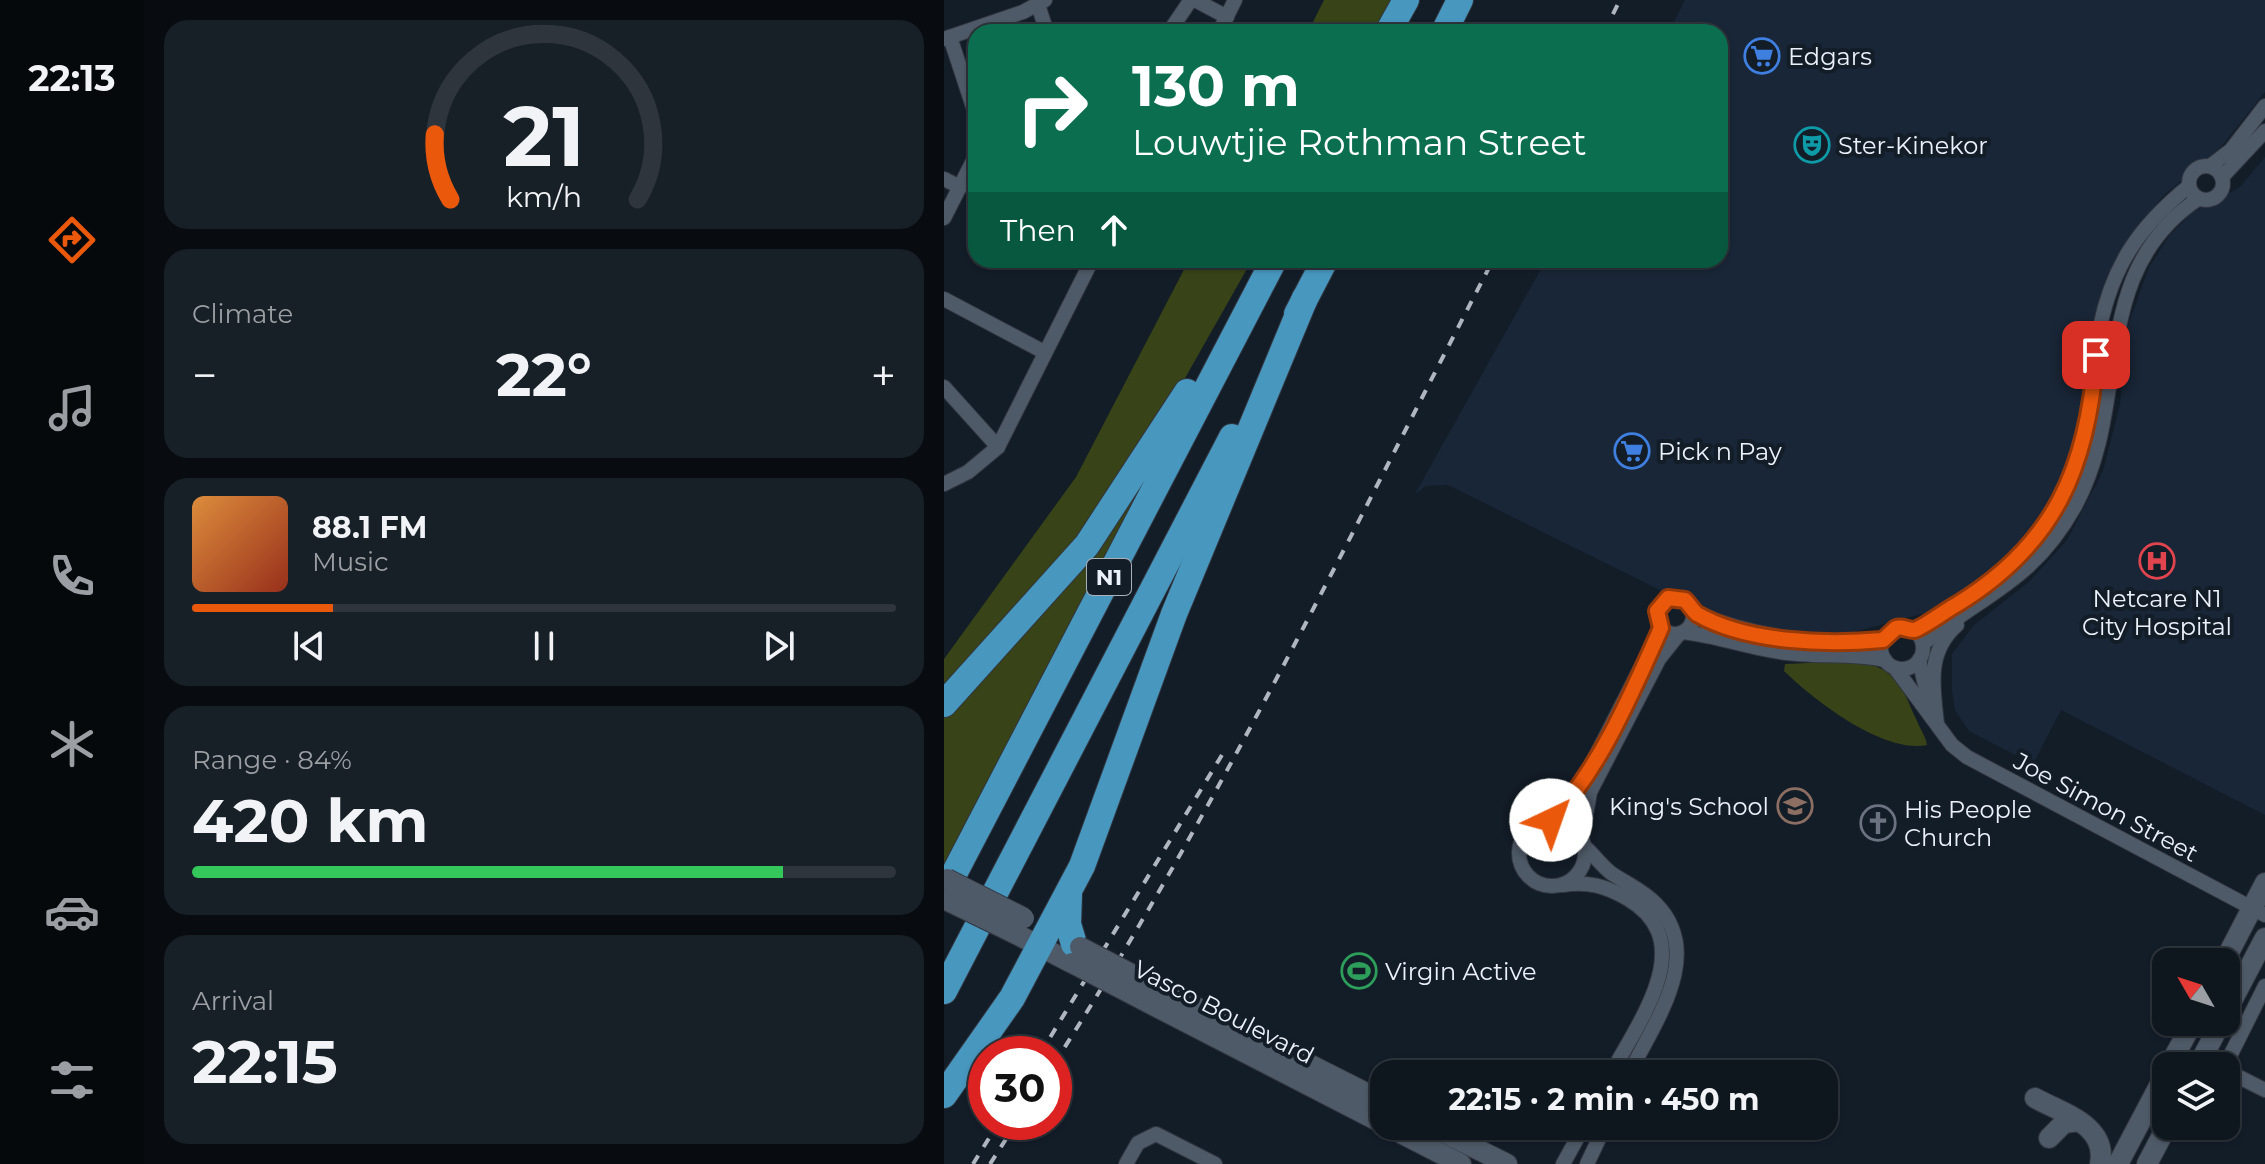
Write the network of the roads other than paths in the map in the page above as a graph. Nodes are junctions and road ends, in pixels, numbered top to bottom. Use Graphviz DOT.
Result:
graph roads {
  1 [pos="1235,0"];
  2 [pos="1408,0"];
  3 [pos="1460,0"];
  4 [pos="1042,3"];
  5 [pos="1227,17"];
  6 [pos="985,24"];
  7 [pos="1046,24"];
  8 [pos="1174,24"];
  9 [pos="1223,24"];
  10 [pos="1394,24"];
  11 [pos="1448,24"];
  12 [pos="968,30"];
  13 [pos="947,38"];
  14 [pos="968,94"];
  15 [pos="2265,106"];
  16 [pos="2265,131"];
  17 [pos="2210,166"];
  18 [pos="968,171"];
  19 [pos="2222,177"];
  20 [pos="944,179"];
  21 [pos="2189,186"];
  22 [pos="960,187"];
  23 [pos="2198,199"];
  24 [pos="944,218"];
  25 [pos="1088,268"];
  26 [pos="1258,268"];
  27 [pos="1270,268"];
  28 [pos="1321,268"];
  29 [pos="1305,298"];
  30 [pos="944,299"];
  31 [pos="1044,352"];
  32 [pos="944,387"];
  33 [pos="998,447"];
  34 [pos="944,484"];
  35 [pos="1979,606"];
  36 [pos="1693,612"];
  37 [pos="1661,628"];
  38 [pos="1914,630"];
  39 [pos="1681,633"];
  40 [pos="1883,640"];
  41 [pos="1923,644"];
  42 [pos="1919,660"];
  43 [pos="1890,664"];
  44 [pos="944,704"];
  45 [pos="1937,725"];
  46 [pos="1551,820"];
  47 [pos="1584,842"];
  48 [pos="944,878"];
  49 [pos="2265,883"];
  50 [pos="1563,885"];
  51 [pos="1069,894"];
  52 [pos="944,896"];
  53 [pos="2258,912"];
  54 [pos="1020,926"];
  55 [pos="2265,938"];
  56 [pos="1044,939"];
  57 [pos="2234,948"];
  58 [pos="1075,951"];
  59 [pos="2240,985"];
  60 [pos="2265,986"];
  61 [pos="944,991"];
  62 [pos="1153,995"];
  63 [pos="1618,1060"];
  64 [pos="1636,1060"];
  65 [pos="2265,1090"];
  66 [pos="944,1095"];
  67 [pos="1370,1096"];
  68 [pos="2035,1098"];
  69 [pos="2152,1100"];
  70 [pos="1370,1116"];
  71 [pos="2079,1121"];
  72 [pos="2049,1138"];
  73 [pos="1415,1140"];
  74 [pos="1459,1140"];
  75 [pos="1576,1140"];
  76 [pos="1598,1140"];
  77 [pos="2160,1140"];
  78 [pos="1126,1164"];
  79 [pos="1215,1164"];
  80 [pos="1461,1164"];
  81 [pos="1507,1164"];
  82 [pos="1563,1164"];
  83 [pos="1587,1164"];
  84 [pos="2100,1164"];
  85 [pos="2118,1164"];
  86 [pos="2147,1164"];
  1 -- 5 [label="street"];
  2 -- 10 [label="highway"];
  3 -- 11 [label="highway"];
  4 -- 6 [label="street"];
  4 -- 7 [label="street"];
  5 -- 8 [label="street"];
  5 -- 9 [label="street"];
  12 -- 13 [label="street"];
  13 -- 14 [label="street"];
  15 -- 17 [label="street"];
  16 -- 19 [label="street"];
  17 -- 19 [label="street"];
  17 -- 21 [label="street"];
  18 -- 22 [label="street"];
  19 -- 23 [label="street"];
  20 -- 22 [label="street"];
  21 -- 23 [label="street"];
  21 -- 38 [label="street"];
  22 -- 24 [label="street"];
  23 -- 35 [label="street"];
  25 -- 31 [label="street"];
  26 -- 44 [label="highway"];
  27 -- 52 [label="highway, N1"];
  28 -- 29 [label="highway, N1"];
  29 -- 51 [label="highway"];
  29 -- 61 [label="highway, N1"];
  30 -- 31 [label="street"];
  31 -- 33 [label="street"];
  32 -- 33 [label="street"];
  33 -- 34 [label="street"];
  35 -- 41 [label="street"];
  35 -- 45 [label="street"];
  36 -- 37 [label="street"];
  36 -- 39 [label="street"];
  36 -- 40 [label="street"];
  37 -- 39 [label="street"];
  37 -- 46 [label="street"];
  38 -- 40 [label="street"];
  38 -- 41 [label="street"];
  39 -- 43 [label="street"];
  39 -- 47 [label="street"];
  40 -- 43 [label="street"];
  41 -- 42 [label="street"];
  42 -- 43 [label="street"];
  42 -- 45 [label="street, Joe Simon Street"];
  43 -- 45 [label="street, Joe Simon Street"];
  45 -- 53 [label="street, Joe Simon Street"];
  46 -- 47 [label="street"];
  46 -- 50 [label="street"];
  47 -- 50 [label="street"];
  47 -- 64 [label="street"];
  48 -- 54 [label="main road, bridge"];
  49 -- 53 [label="main road"];
  50 -- 63 [label="street"];
  51 -- 56 [label="highway"];
  51 -- 58 [label="highway"];
  52 -- 54 [label="main road, bridge"];
  53 -- 57 [label="main road"];
  54 -- 56 [label="main road, Vasco Boulevard"];
  55 -- 59 [label="main road"];
  56 -- 58 [label="main road, Vasco Boulevard"];
  56 -- 66 [label="highway"];
  58 -- 62 [label="main road, Vasco Boulevard, bridge"];
  60 -- 65 [label="street"];
  62 -- 67 [label="main road, Vasco Boulevard"];
  62 -- 70 [label="main road, Vasco Boulevard"];
  68 -- 71 [label="main road"];
  69 -- 85 [label="main road"];
  71 -- 72 [label="main road"];
  71 -- 84 [label="main road"];
  73 -- 80 [label="main road, Vasco Boulevard"];
  74 -- 81 [label="main road"];
  75 -- 82 [label="street"];
  76 -- 83 [label="street"];
  77 -- 86 [label="main road"];
  78 -- 79 [label="street"];
}
